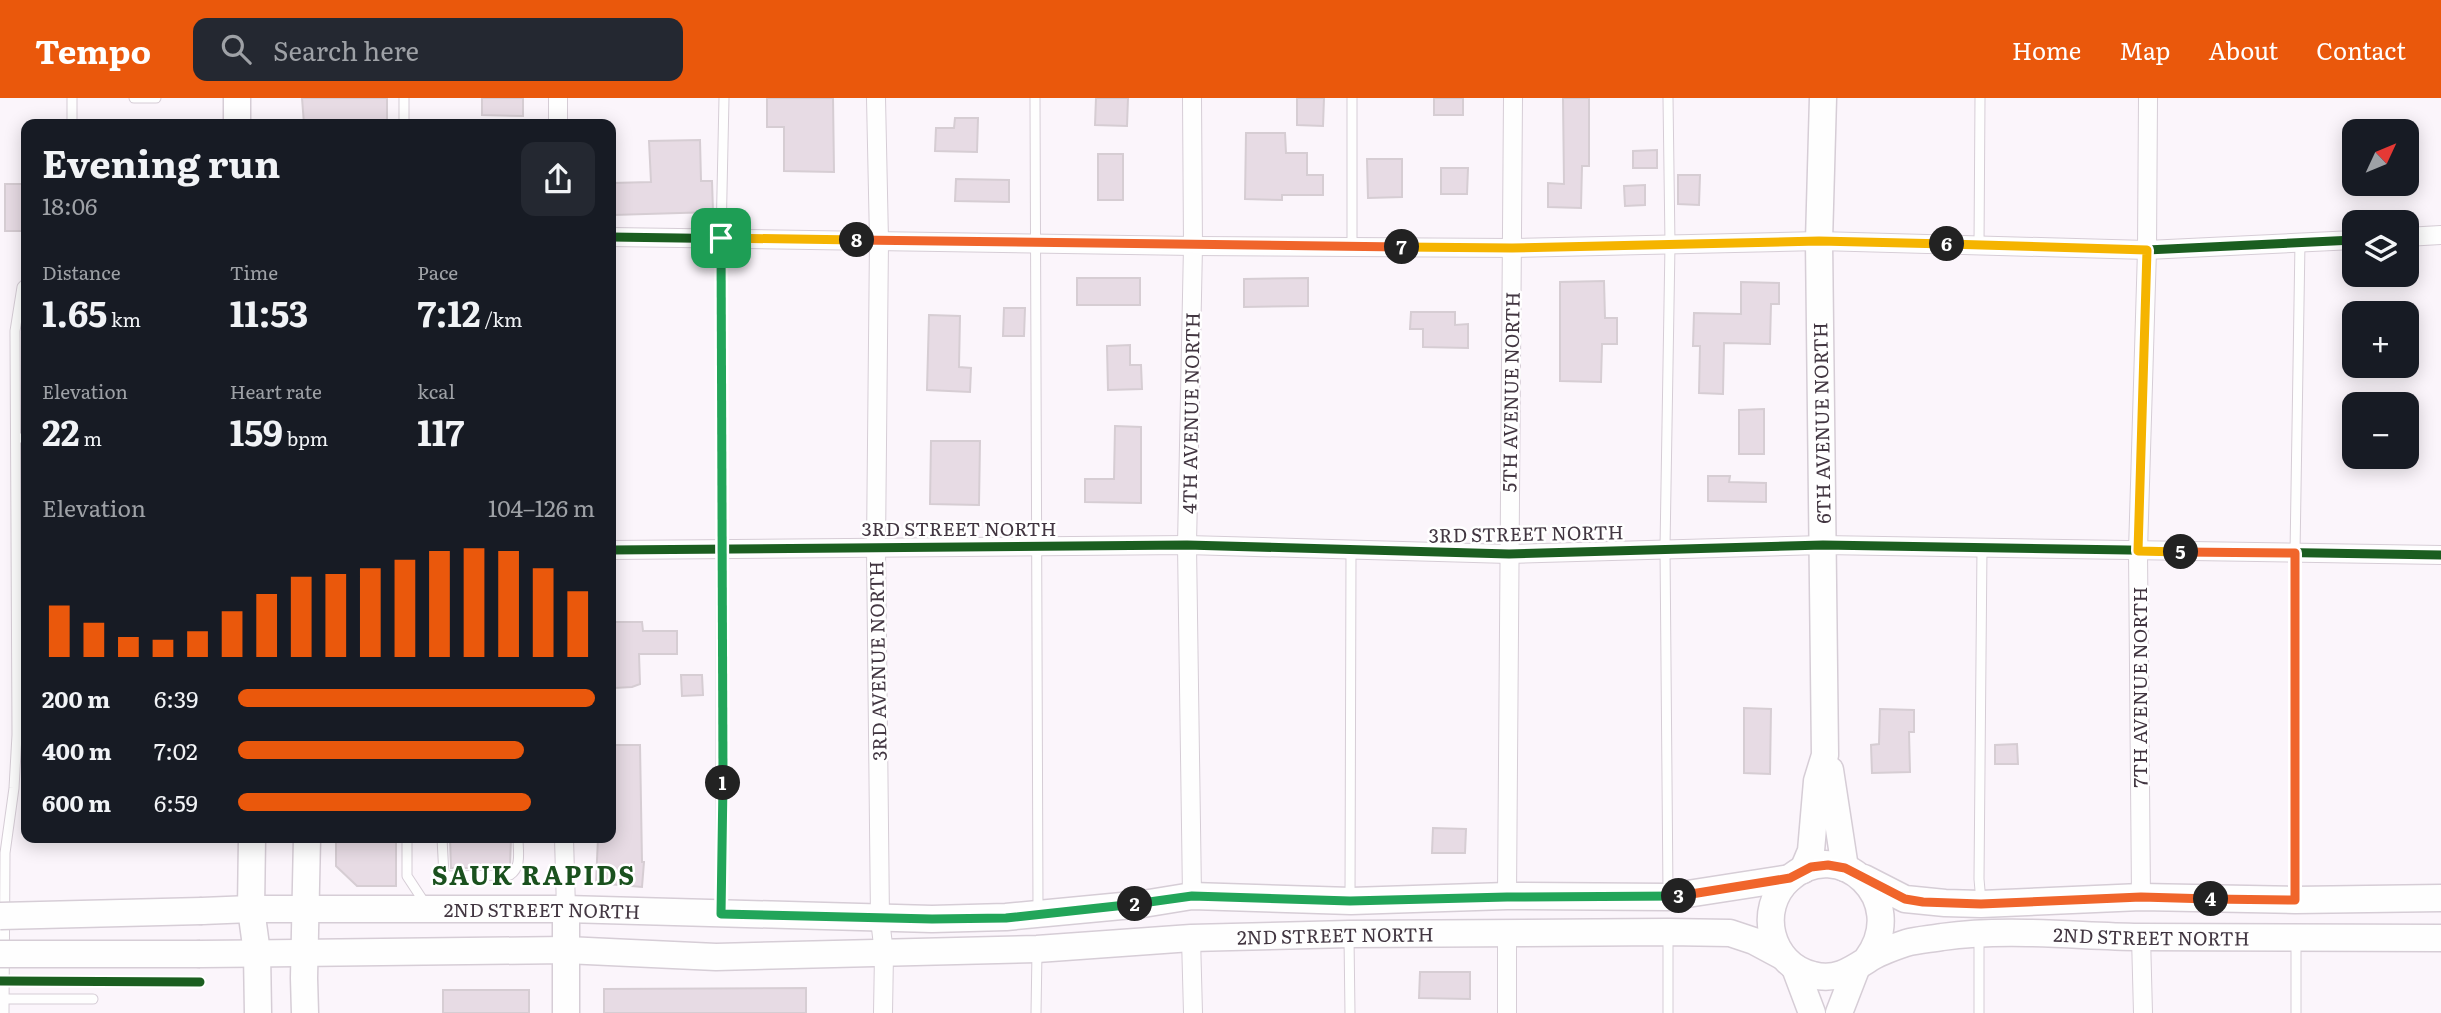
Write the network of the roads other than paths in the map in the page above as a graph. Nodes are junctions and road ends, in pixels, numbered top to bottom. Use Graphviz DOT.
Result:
graph roads {
  1 [pos="72,98"];
  2 [pos="134,98"];
  3 [pos="156,98"];
  4 [pos="237,98"];
  5 [pos="404,98"];
  6 [pos="558,98"];
  7 [pos="724,98"];
  8 [pos="876,98"];
  9 [pos="1035,98"];
  10 [pos="1192,98"];
  11 [pos="1352,98"];
  12 [pos="1513,98"];
  13 [pos="1668,98"];
  14 [pos="1823,98"];
  15 [pos="1980,98"];
  16 [pos="2148,98"];
  17 [pos="72,119"];
  18 [pos="237,119"];
  19 [pos="404,119"];
  20 [pos="558,119"];
  21 [pos="2441,235"];
  22 [pos="2419,236"];
  23 [pos="616,237"];
  24 [pos="721,238"];
  25 [pos="879,240"];
  26 [pos="2342,240"];
  27 [pos="1819,241"];
  28 [pos="2300,242"];
  29 [pos="1036,243"];
  30 [pos="1670,244"];
  31 [pos="1979,245"];
  32 [pos="1193,246"];
  33 [pos="1352,247"];
  34 [pos="1512,248"];
  35 [pos="2147,250"];
  36 [pos="21,293"];
  37 [pos="16,438"];
  38 [pos="21,438"];
  39 [pos="1037,545"];
  40 [pos="1187,545"];
  41 [pos="1823,545"];
  42 [pos="876,546"];
  43 [pos="21,547"];
  44 [pos="1982,547"];
  45 [pos="722,548"];
  46 [pos="1665,548"];
  47 [pos="1351,549"];
  48 [pos="616,550"];
  49 [pos="2138,551"];
  50 [pos="2295,553"];
  51 [pos="1509,554"];
  52 [pos="2441,555"];
  53 [pos="1825,755"];
  54 [pos="251,843"];
  55 [pos="307,843"];
  56 [pos="407,843"];
  57 [pos="442,843"];
  58 [pos="517,843"];
  59 [pos="564,843"];
  60 [pos="1851,872"];
  61 [pos="1797,874"];
  62 [pos="1192,896"];
  63 [pos="1507,897"];
  64 [pos="1668,897"];
  65 [pos="2141,897"];
  66 [pos="2441,898"];
  67 [pos="2295,900"];
  68 [pos="1350,901"];
  69 [pos="1981,904"];
  70 [pos="251,909"];
  71 [pos="307,909"];
  72 [pos="429,909"];
  73 [pos="566,909"];
  74 [pos="1039,913"];
  75 [pos="721,914"];
  76 [pos="0,916"];
  77 [pos="880,919"];
  78 [pos="1668,932"];
  79 [pos="1979,933"];
  80 [pos="1349,934"];
  81 [pos="1507,934"];
  82 [pos="2297,936"];
  83 [pos="2141,937"];
  84 [pos="1191,938"];
  85 [pos="2441,938"];
  86 [pos="1037,949"];
  87 [pos="566,950"];
  88 [pos="257,953"];
  89 [pos="305,953"];
  90 [pos="0,954"];
  91 [pos="884,954"];
  92 [pos="1789,962"];
  93 [pos="1862,964"];
  94 [pos="4,999"];
  95 [pos="93,999"];
  96 [pos="4,1013"];
  97 [pos="258,1013"];
  98 [pos="305,1013"];
  99 [pos="566,1013"];
  100 [pos="883,1013"];
  101 [pos="1036,1013"];
  102 [pos="1193,1013"];
  103 [pos="1350,1013"];
  104 [pos="1507,1013"];
  105 [pos="1668,1013"];
  106 [pos="1812,1013"];
  107 [pos="1839,1013"];
  108 [pos="1979,1013"];
  109 [pos="2143,1013"];
  110 [pos="2296,1013"];
  1 -- 17 [label="lane"];
  2 -- 3 [label="lane"];
  4 -- 18 [label="main road"];
  5 -- 19 [label="lane"];
  6 -- 20 [label="street"];
  7 -- 24 [label="lane"];
  8 -- 25 [label="street, 3RD AVENUE NORTH"];
  9 -- 29 [label="lane"];
  10 -- 32 [label="street, 4TH AVENUE NORTH"];
  11 -- 33 [label="lane"];
  12 -- 34 [label="street, 5TH AVENUE NORTH"];
  13 -- 30 [label="lane"];
  14 -- 27 [label="main road, 6TH AVENUE NORTH"];
  15 -- 31 [label="lane"];
  16 -- 35 [label="street, 7TH AVENUE NORTH"];
  21 -- 22 [label="street"];
  23 -- 24 [label="street"];
  24 -- 25 [label="street"];
  24 -- 45 [label="lane"];
  25 -- 29 [label="street"];
  25 -- 42 [label="street, 3RD AVENUE NORTH"];
  26 -- 28 [label="street"];
  27 -- 30 [label="street"];
  27 -- 31 [label="street"];
  27 -- 41 [label="main road, 6TH AVENUE NORTH"];
  28 -- 35 [label="street"];
  28 -- 50 [label="lane"];
  29 -- 32 [label="street"];
  29 -- 39 [label="lane"];
  30 -- 34 [label="street"];
  30 -- 46 [label="lane"];
  31 -- 35 [label="street"];
  32 -- 33 [label="street"];
  32 -- 40 [label="street, 4TH AVENUE NORTH"];
  33 -- 34 [label="street"];
  34 -- 51 [label="street, 5TH AVENUE NORTH"];
  35 -- 49 [label="street, 7TH AVENUE NORTH"];
  36 -- 37 [label="lane"];
  37 -- 38 [label="lane"];
  37 -- 43 [label="lane"];
  39 -- 40 [label="street, 3RD STREET NORTH"];
  39 -- 42 [label="street, 3RD STREET NORTH"];
  39 -- 74 [label="lane"];
  40 -- 47 [label="street, 3RD STREET NORTH"];
  40 -- 62 [label="street, 4TH AVENUE NORTH"];
  41 -- 44 [label="street, 3RD STREET NORTH"];
  41 -- 46 [label="street, 3RD STREET NORTH"];
  41 -- 53 [label="main road, 6TH AVENUE NORTH"];
  42 -- 45 [label="street, 3RD STREET NORTH"];
  42 -- 77 [label="street, 3RD AVENUE NORTH"];
  43 -- 94 [label="lane"];
  44 -- 49 [label="street, 3RD STREET NORTH"];
  44 -- 69 [label="lane"];
  45 -- 48 [label="street, 3RD STREET NORTH"];
  45 -- 75 [label="lane"];
  46 -- 51 [label="street, 3RD STREET NORTH"];
  46 -- 64 [label="lane"];
  47 -- 51 [label="street, 3RD STREET NORTH"];
  47 -- 68 [label="lane"];
  49 -- 50 [label="street, 3RD STREET NORTH"];
  49 -- 65 [label="street, 7TH AVENUE NORTH"];
  50 -- 52 [label="street, 3RD STREET NORTH"];
  50 -- 67 [label="lane"];
  51 -- 63 [label="street, 5TH AVENUE NORTH"];
  53 -- 60 [label="main road"];
  53 -- 61 [label="main road, 6TH AVENUE NORTH"];
  54 -- 70 [label="main road"];
  55 -- 71 [label="main road"];
  56 -- 72 [label="lane"];
  57 -- 58 [label="lane"];
  59 -- 73 [label="street"];
  60 -- 61 [label="main road"];
  60 -- 69 [label="main road"];
  60 -- 93 [label="main road"];
  61 -- 64 [label="main road, 2ND STREET NORTH"];
  61 -- 92 [label="main road"];
  62 -- 68 [label="main road, 2ND STREET NORTH"];
  62 -- 74 [label="main road, 2ND STREET NORTH"];
  63 -- 64 [label="main road, 2ND STREET NORTH"];
  63 -- 68 [label="main road, 2ND STREET NORTH"];
  65 -- 67 [label="main road"];
  65 -- 69 [label="main road"];
  66 -- 67 [label="main road"];
  70 -- 71 [label="main road, 2ND STREET NORTH"];
  70 -- 76 [label="main road, 2ND STREET NORTH, bridge"];
  70 -- 88 [label="main road"];
  71 -- 72 [label="main road, 2ND STREET NORTH"];
  71 -- 89 [label="main road"];
  72 -- 73 [label="main road, 2ND STREET NORTH"];
  73 -- 75 [label="main road, 2ND STREET NORTH"];
  73 -- 87 [label="main road"];
  74 -- 77 [label="main road, 2ND STREET NORTH"];
  75 -- 77 [label="main road, 2ND STREET NORTH"];
  77 -- 91 [label="street, 3RD AVENUE NORTH"];
  78 -- 81 [label="main road, 2ND STREET NORTH"];
  78 -- 92 [label="main road, 2ND STREET NORTH"];
  78 -- 105 [label="lane"];
  79 -- 83 [label="main road, 2ND STREET NORTH"];
  79 -- 93 [label="main road, 2ND STREET NORTH"];
  79 -- 108 [label="lane"];
  80 -- 81 [label="main road, 2ND STREET NORTH"];
  80 -- 84 [label="main road, 2ND STREET NORTH"];
  80 -- 103 [label="lane"];
  81 -- 104 [label="street"];
  82 -- 83 [label="main road, 2ND STREET NORTH"];
  82 -- 85 [label="main road, 2ND STREET NORTH"];
  82 -- 110 [label="lane"];
  83 -- 109 [label="street"];
  84 -- 86 [label="main road, 2ND STREET NORTH"];
  84 -- 102 [label="street"];
  86 -- 91 [label="main road, 2ND STREET NORTH"];
  86 -- 101 [label="lane"];
  87 -- 89 [label="main road, 2ND STREET NORTH"];
  87 -- 91 [label="main road, 2ND STREET NORTH"];
  87 -- 99 [label="main road"];
  88 -- 89 [label="main road, 2ND STREET NORTH"];
  88 -- 90 [label="main road, 2ND STREET NORTH, bridge"];
  88 -- 97 [label="main road"];
  89 -- 98 [label="main road"];
  91 -- 100 [label="street, 3RD AVENUE NORTH"];
  92 -- 93 [label="main road"];
  92 -- 106 [label="main road"];
  93 -- 107 [label="main road"];
  94 -- 95 [label="lane"];
  94 -- 96 [label="lane"];
}
